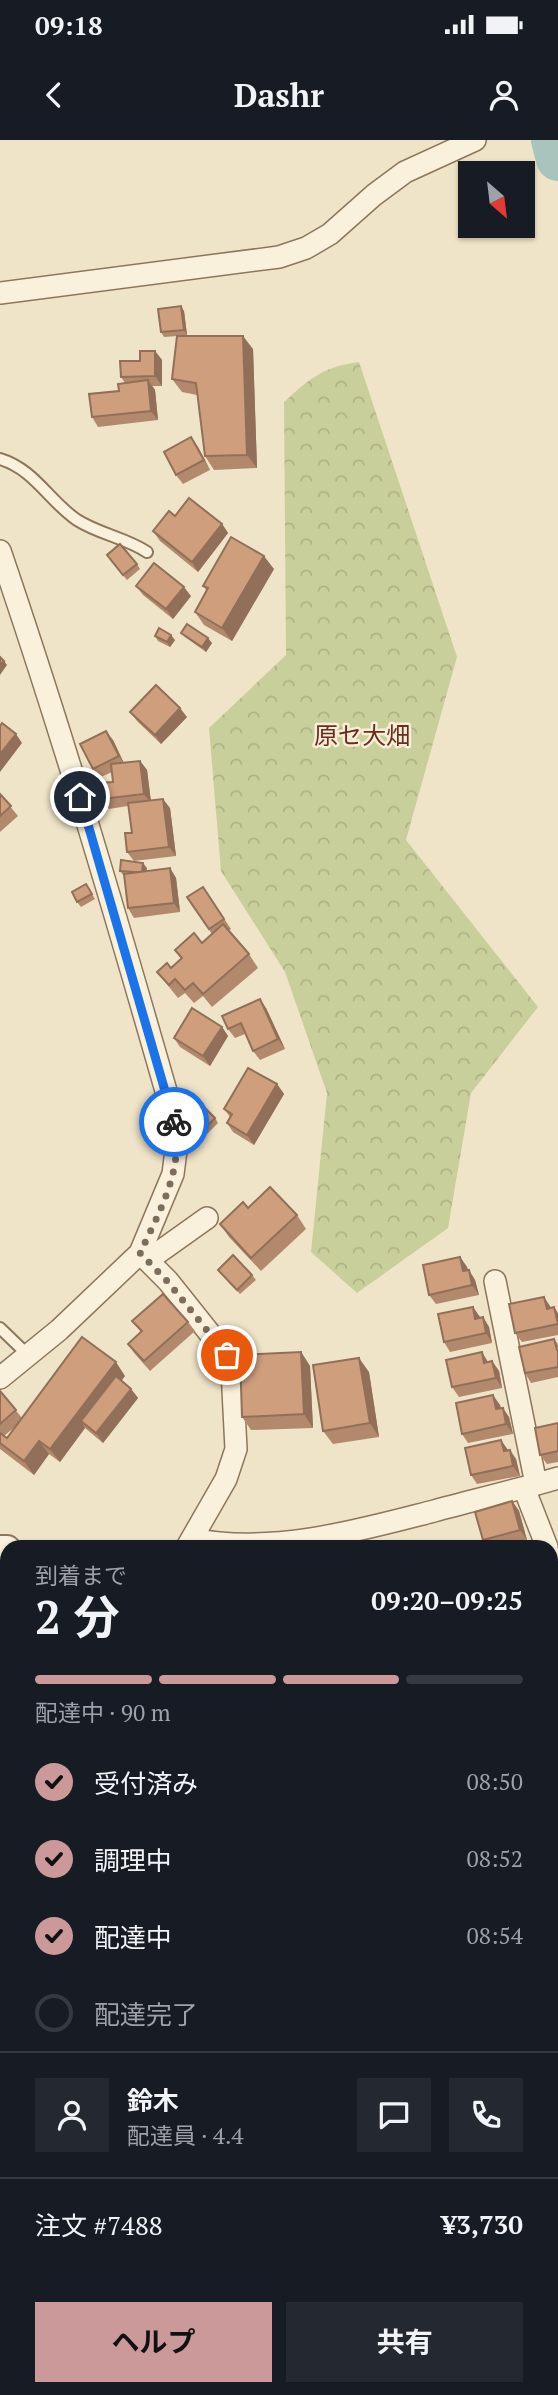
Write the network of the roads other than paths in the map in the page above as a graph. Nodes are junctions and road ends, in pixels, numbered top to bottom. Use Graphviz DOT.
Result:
graph roads {
  1 [pos="475,140"];
  2 [pos="0,293"];
  3 [pos="0,459"];
  4 [pos="0,551"];
  5 [pos="147,552"];
  6 [pos="207,1219"];
  7 [pos="144,1257"];
  8 [pos="495,1281"];
  9 [pos="0,1328"];
  10 [pos="28,1355"];
  11 [pos="0,1378"];
  12 [pos="558,1478"];
  13 [pos="530,1486"];
  14 [pos="369,1538"];
  15 [pos="192,1540"];
  16 [pos="320,1540"];
  17 [pos="545,1540"];
  1 -- 2 [label="street"];
  3 -- 5 [label="lane"];
  4 -- 7 [label="street"];
  6 -- 7 [label="street"];
  7 -- 10 [label="street"];
  7 -- 15 [label="street"];
  8 -- 13 [label="street"];
  9 -- 10 [label="lane"];
  10 -- 11 [label="street"];
  12 -- 13 [label="street"];
  13 -- 14 [label="street"];
  13 -- 17 [label="street"];
  14 -- 16 [label="street"];
}
